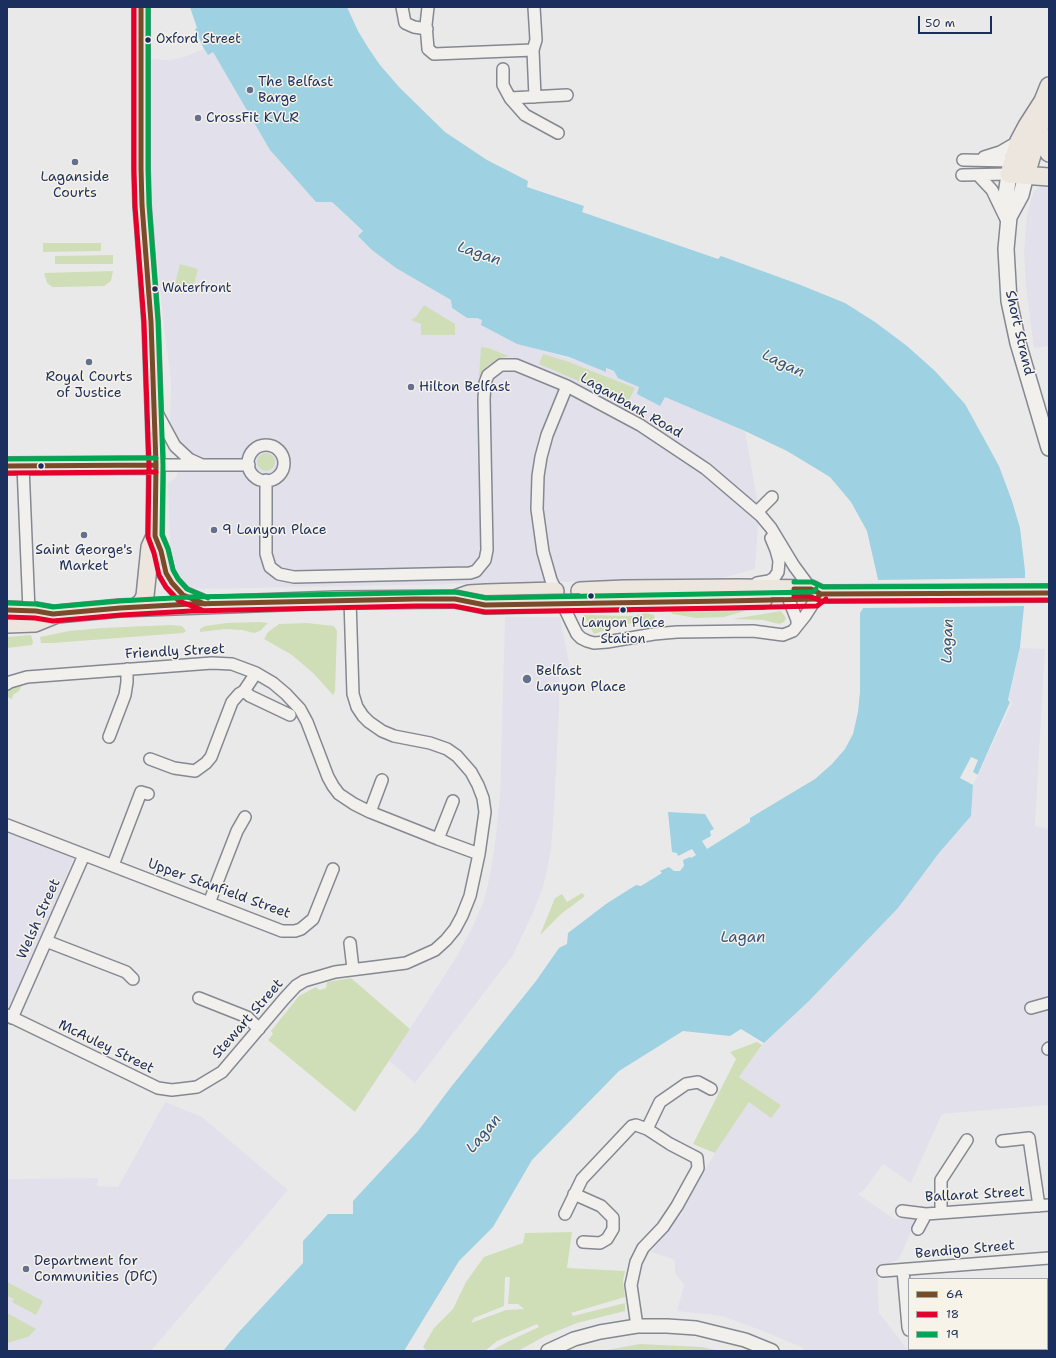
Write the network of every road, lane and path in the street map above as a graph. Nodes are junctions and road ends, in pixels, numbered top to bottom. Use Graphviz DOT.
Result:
graph roads {
  1 [pos="141,7"];
  2 [pos="402,7"];
  3 [pos="428,7"];
  4 [pos="534,7"];
  5 [pos="426,29"];
  6 [pos="533,50"];
  7 [pos="504,69"];
  8 [pos="1046,93"];
  9 [pos="567,95"];
  10 [pos="535,97"];
  11 [pos="510,98"];
  12 [pos="1039,131"];
  13 [pos="558,134"];
  14 [pos="1019,141"];
  15 [pos="1049,153"];
  16 [pos="963,160"];
  17 [pos="976,160"];
  18 [pos="1049,166"];
  19 [pos="1011,167"];
  20 [pos="1028,168"];
  21 [pos="978,174"];
  22 [pos="962,176"];
  23 [pos="1049,177"];
  24 [pos="1009,220"];
  25 [pos="567,386"];
  26 [pos="154,408"];
  27 [pos="1049,448"];
  28 [pos="200,464"];
  29 [pos="156,465"];
  30 [pos="249,465"];
  31 [pos="15,466"];
  32 [pos="266,480"];
  33 [pos="772,497"];
  34 [pos="759,514"];
  35 [pos="155,536"];
  36 [pos="738,588"];
  37 [pos="1049,593"];
  38 [pos="816,594"];
  39 [pos="580,597"];
  40 [pos="358,600"];
  41 [pos="789,600"];
  42 [pos="205,604"];
  43 [pos="136,607"];
  44 [pos="7,610"];
  45 [pos="30,611"];
  46 [pos="53,614"];
  47 [pos="7,624"];
  48 [pos="797,625"];
  49 [pos="127,669"];
  50 [pos="256,673"];
  51 [pos="7,684"];
  52 [pos="244,691"];
  53 [pos="290,715"];
  54 [pos="109,737"];
  55 [pos="150,759"];
  56 [pos="382,780"];
  57 [pos="148,794"];
  58 [pos="453,801"];
  59 [pos="370,812"];
  60 [pos="245,817"];
  61 [pos="7,825"];
  62 [pos="438,840"];
  63 [pos="479,854"];
  64 [pos="84,855"];
  65 [pos="113,865"];
  66 [pos="333,869"];
  67 [pos="209,903"];
  68 [pos="46,941"];
  69 [pos="350,943"];
  70 [pos="353,969"];
  71 [pos="133,979"];
  72 [pos="198,998"];
  73 [pos="1049,1003"];
  74 [pos="1031,1008"];
  75 [pos="10,1016"];
  76 [pos="259,1028"];
  77 [pos="197,1087"];
  78 [pos="711,1088"];
  79 [pos="647,1129"];
  80 [pos="967,1140"];
  81 [pos="1002,1141"];
  82 [pos="574,1194"];
  83 [pos="1044,1206"];
  84 [pos="902,1211"];
  85 [pos="941,1212"];
  86 [pos="565,1214"];
  87 [pos="926,1214"];
  88 [pos="918,1229"];
  89 [pos="583,1242"];
  90 [pos="1049,1258"];
  91 [pos="903,1270"];
  92 [pos="883,1271"];
  93 [pos="908,1318"];
  94 [pos="637,1326"];
  95 [pos="548,1351"];
  96 [pos="772,1351"];
  1 -- 26 [label="main road"];
  2 -- 5 [label="street"];
  3 -- 5 [label="street"];
  4 -- 6 [label="street"];
  5 -- 6 [label="street"];
  6 -- 10 [label="street"];
  7 -- 11 [label="street"];
  8 -- 12 [label="main road, Short Strand"];
  8 -- 14 [label="main road, Short Strand"];
  9 -- 10 [label="street"];
  10 -- 11 [label="street"];
  11 -- 13 [label="street"];
  12 -- 15 [label="main road"];
  12 -- 20 [label="main road, Short Strand"];
  14 -- 17 [label="street"];
  14 -- 19 [label="main road, Short Strand"];
  16 -- 17 [label="street"];
  17 -- 19 [label="street"];
  18 -- 20 [label="main road"];
  19 -- 20 [label="main road"];
  19 -- 21 [label="street"];
  19 -- 24 [label="main road, Short Strand"];
  20 -- 23 [label="main road"];
  20 -- 24 [label="main road, Short Strand"];
  21 -- 22 [label="street"];
  21 -- 24 [label="street"];
  24 -- 27 [label="main road, Short Strand"];
  25 -- 32 [label="street, Laganbank Road"];
  25 -- 34 [label="street, Laganbank Road"];
  25 -- 48 [label="street"];
  26 -- 28 [label="street"];
  26 -- 29 [label="main road"];
  28 -- 29 [label="street"];
  28 -- 30 [label="street"];
  29 -- 31 [label="main road"];
  29 -- 35 [label="main road"];
  30 -- 32 [label="street"];
  30 -- 32 [label="street"];
  31 -- 45 [label="street"];
  33 -- 34 [label="street"];
  34 -- 36 [label="street, Laganbank Road"];
  34 -- 38 [label="street, Laganbank Road"];
  35 -- 42 [label="main road"];
  35 -- 43 [label="main road"];
  36 -- 38 [label="main road"];
  36 -- 39 [label="main road"];
  37 -- 38 [label="main road"];
  38 -- 41 [label="main road"];
  38 -- 48 [label="street"];
  39 -- 40 [label="main road, bridge"];
  39 -- 41 [label="main road"];
  40 -- 42 [label="main road"];
  40 -- 63 [label="street, Stewart Street"];
  41 -- 48 [label="street"];
  42 -- 43 [label="main road"];
  43 -- 46 [label="main road"];
  44 -- 45 [label="main road"];
  45 -- 46 [label="main road"];
  46 -- 47 [label="main road"];
  49 -- 50 [label="street, Friendly Street"];
  49 -- 51 [label="street, Friendly Street"];
  49 -- 54 [label="street"];
  50 -- 52 [label="street"];
  50 -- 59 [label="street, Friendly Street"];
  52 -- 53 [label="street"];
  52 -- 55 [label="street"];
  56 -- 59 [label="street"];
  57 -- 65 [label="street"];
  58 -- 62 [label="street"];
  59 -- 62 [label="street, Friendly Street"];
  60 -- 67 [label="street"];
  61 -- 64 [label="street, Upper Stanfield Street"];
  62 -- 63 [label="street, Friendly Street"];
  63 -- 70 [label="street, Stewart Street"];
  64 -- 65 [label="street, Upper Stanfield Street"];
  64 -- 68 [label="street, Welsh Street"];
  65 -- 67 [label="street, Upper Stanfield Street"];
  66 -- 67 [label="street, Upper Stanfield Street"];
  68 -- 71 [label="street"];
  68 -- 75 [label="street, Welsh Street"];
  69 -- 70 [label="street"];
  70 -- 76 [label="street, Stewart Street"];
  72 -- 76 [label="street"];
  73 -- 74 [label="street"];
  75 -- 77 [label="street, McAuley Street"];
  76 -- 77 [label="street, Stewart Street"];
  78 -- 79 [label="street"];
  79 -- 82 [label="street"];
  79 -- 94 [label="street"];
  80 -- 85 [label="street"];
  81 -- 83 [label="street"];
  82 -- 86 [label="street"];
  82 -- 89 [label="street"];
  83 -- 85 [label="street, Ballarat Street"];
  84 -- 87 [label="street, Ballarat Street"];
  85 -- 87 [label="street, Ballarat Street"];
  87 -- 88 [label="street"];
  90 -- 91 [label="street, Bendigo Street"];
  91 -- 92 [label="street, Bendigo Street"];
  91 -- 93 [label="street"];
  94 -- 95 [label="street"];
  94 -- 96 [label="street"];
}
